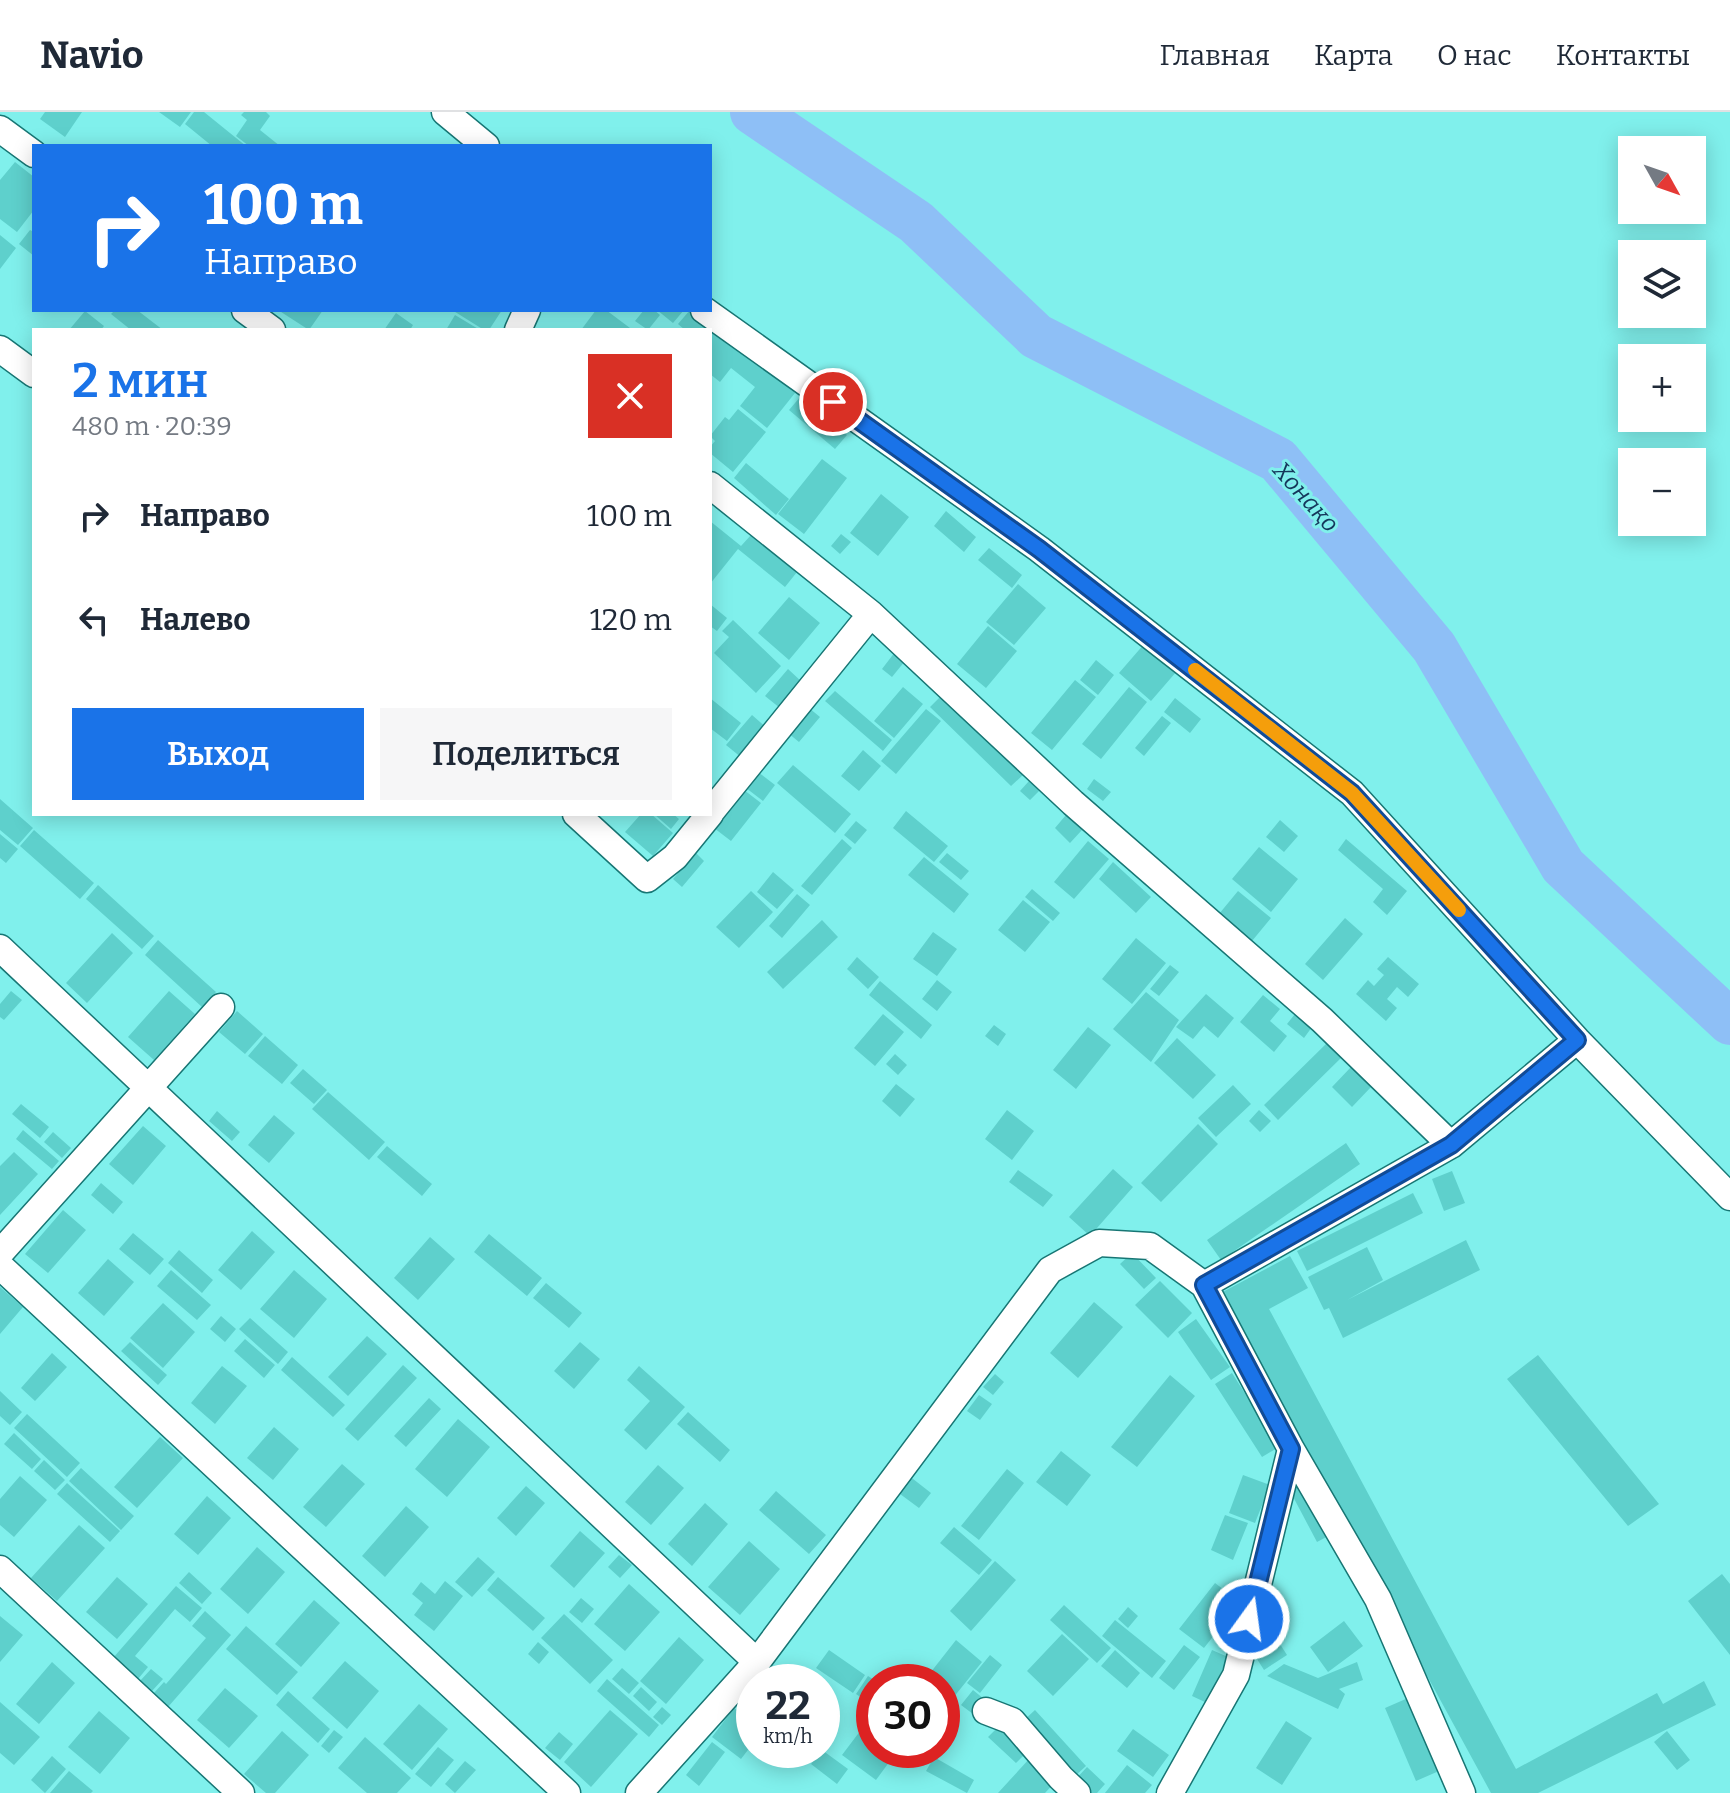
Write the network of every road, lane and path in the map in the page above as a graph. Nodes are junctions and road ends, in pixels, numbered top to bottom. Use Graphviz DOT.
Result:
graph roads {
  1 [pos="445,112"];
  2 [pos="0,129"];
  3 [pos="484,144"];
  4 [pos="32,153"];
  5 [pos="248,312"];
  6 [pos="707,312"];
  7 [pos="269,328"];
  8 [pos="0,349"];
  9 [pos="32,373"];
  10 [pos="712,487"];
  11 [pos="871,614"];
  12 [pos="712,812"];
  13 [pos="578,816"];
  14 [pos="708,816"];
  15 [pos="0,948"];
  16 [pos="221,1007"];
  17 [pos="1577,1040"];
  18 [pos="149,1086"];
  19 [pos="1451,1145"];
  20 [pos="1730,1197"];
  21 [pos="0,1253"];
  22 [pos="0,1266"];
  23 [pos="1204,1285"];
  24 [pos="1291,1449"];
  25 [pos="0,1569"];
  26 [pos="757,1662"];
  27 [pos="986,1711"];
  28 [pos="665,1764"];
  29 [pos="241,1793"];
  30 [pos="567,1793"];
  31 [pos="639,1793"];
  32 [pos="649,1793"];
  33 [pos="1077,1793"];
  34 [pos="1170,1793"];
  35 [pos="1462,1793"];
  1 -- 3 [label="street"];
  2 -- 4 [label="street"];
  5 -- 7 [label="street"];
  6 -- 17 [label="street"];
  8 -- 9 [label="street"];
  10 -- 11 [label="street"];
  11 -- 12 [label="street"];
  11 -- 19 [label="street"];
  13 -- 14 [label="street"];
  15 -- 18 [label="street"];
  16 -- 18 [label="street"];
  17 -- 19 [label="street"];
  17 -- 20 [label="street"];
  18 -- 21 [label="street"];
  18 -- 26 [label="street"];
  19 -- 23 [label="street"];
  22 -- 30 [label="street"];
  23 -- 24 [label="street"];
  23 -- 26 [label="street"];
  24 -- 34 [label="street"];
  24 -- 35 [label="street"];
  25 -- 29 [label="street"];
  26 -- 28 [label="street"];
  27 -- 33 [label="street"];
  28 -- 31 [label="street"];
  28 -- 32 [label="street"];
}
